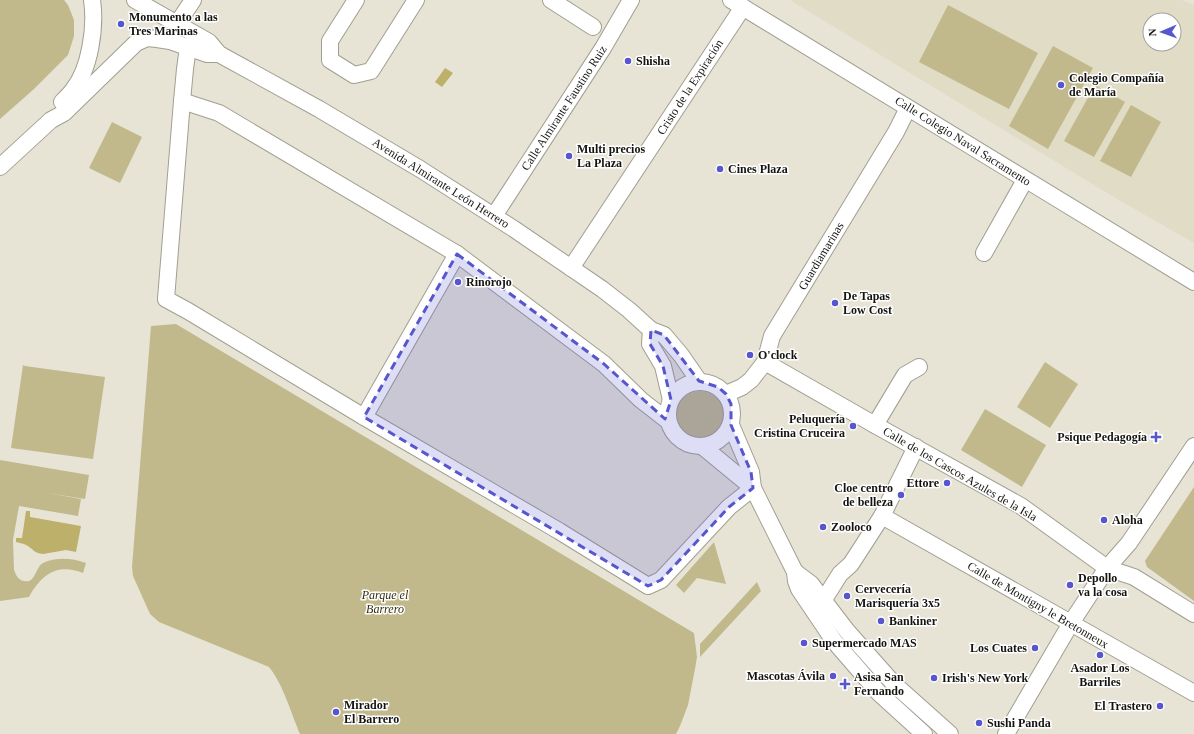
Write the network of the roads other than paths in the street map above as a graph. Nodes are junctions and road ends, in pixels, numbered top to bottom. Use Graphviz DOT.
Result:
graph roads {
  1 [pos="92,0"];
  2 [pos="135,0"];
  3 [pos="193,0"];
  4 [pos="356,0"];
  5 [pos="416,0"];
  6 [pos="551,0"];
  7 [pos="631,0"];
  8 [pos="737,3"];
  9 [pos="177,24"];
  10 [pos="593,27"];
  11 [pos="188,47"];
  12 [pos="219,54"];
  13 [pos="182,101"];
  14 [pos="908,108"];
  15 [pos="51,120"];
  16 [pos="0,167"];
  17 [pos="1025,180"];
  18 [pos="494,216"];
  19 [pos="984,253"];
  20 [pos="457,254"];
  21 [pos="571,268"];
  22 [pos="1194,282"];
  23 [pos="651,330"];
  24 [pos="765,362"];
  25 [pos="919,366"];
  26 [pos="699,381"];
  27 [pos="726,394"];
  28 [pos="671,400"];
  29 [pos="364,417"];
  30 [pos="668,421"];
  31 [pos="731,425"];
  32 [pos="875,425"];
  33 [pos="702,446"];
  34 [pos="1194,446"];
  35 [pos="916,447"];
  36 [pos="753,488"];
  37 [pos="882,516"];
  38 [pos="1107,568"];
  39 [pos="795,572"];
  40 [pos="823,601"];
  41 [pos="1194,614"];
  42 [pos="1071,623"];
  43 [pos="1194,693"];
  44 [pos="924,734"];
  45 [pos="950,734"];
  46 [pos="1006,734"];
  1 -- 15 [label="street"];
  2 -- 9 [label="street, Avenida Almirante León Herrero"];
  3 -- 9 [label="street"];
  4 -- 5 [label="street"];
  6 -- 10 [label="street"];
  7 -- 18 [label="street, Calle Almirante Faustino Ruiz"];
  8 -- 14 [label="street, Calle Colegio Naval Sacramento"];
  8 -- 21 [label="street, Cristo de la Expiración"];
  9 -- 12 [label="street, Avenida Almirante León Herrero"];
  11 -- 12 [label="street, Avenida Almirante León Herrero"];
  11 -- 13 [label="street"];
  11 -- 15 [label="street, Avenida Almirante León Herrero"];
  12 -- 18 [label="street, Avenida Almirante León Herrero"];
  13 -- 20 [label="street"];
  13 -- 29 [label="street"];
  14 -- 17 [label="street, Calle Colegio Naval Sacramento"];
  14 -- 24 [label="street, Guardiamarinas"];
  15 -- 16 [label="street"];
  17 -- 19 [label="street"];
  17 -- 22 [label="street, Calle Colegio Naval Sacramento"];
  18 -- 21 [label="street, Avenida Almirante León Herrero"];
  20 -- 29 [label="street"];
  20 -- 30 [label="street"];
  21 -- 23 [label="street, Avenida Almirante León Herrero"];
  23 -- 26 [label="street, Avenida Almirante León Herrero"];
  23 -- 28 [label="street"];
  24 -- 27 [label="street, Guardiamarinas"];
  24 -- 32 [label="street, Calle de los Cascos Azules de la Isla"];
  25 -- 32 [label="street"];
  26 -- 27 [label="street"];
  26 -- 28 [label="street"];
  27 -- 31 [label="street"];
  28 -- 30 [label="street"];
  29 -- 36 [label="street"];
  30 -- 33 [label="street"];
  31 -- 33 [label="street"];
  31 -- 36 [label="street"];
  32 -- 35 [label="street, Calle de los Cascos Azules de la Isla"];
  33 -- 36 [label="street"];
  34 -- 38 [label="street"];
  35 -- 37 [label="street"];
  35 -- 38 [label="street, Calle de los Cascos Azules de la Isla"];
  36 -- 39 [label="street"];
  37 -- 40 [label="street"];
  37 -- 42 [label="street, Calle de Montigny le Bretonneux"];
  38 -- 41 [label="street, Calle de los Cascos Azules de la Isla"];
  38 -- 42 [label="street"];
  39 -- 40 [label="street"];
  39 -- 44 [label="street"];
  40 -- 45 [label="street"];
  42 -- 43 [label="street, Calle de Montigny le Bretonneux"];
  42 -- 46 [label="street"];
}
